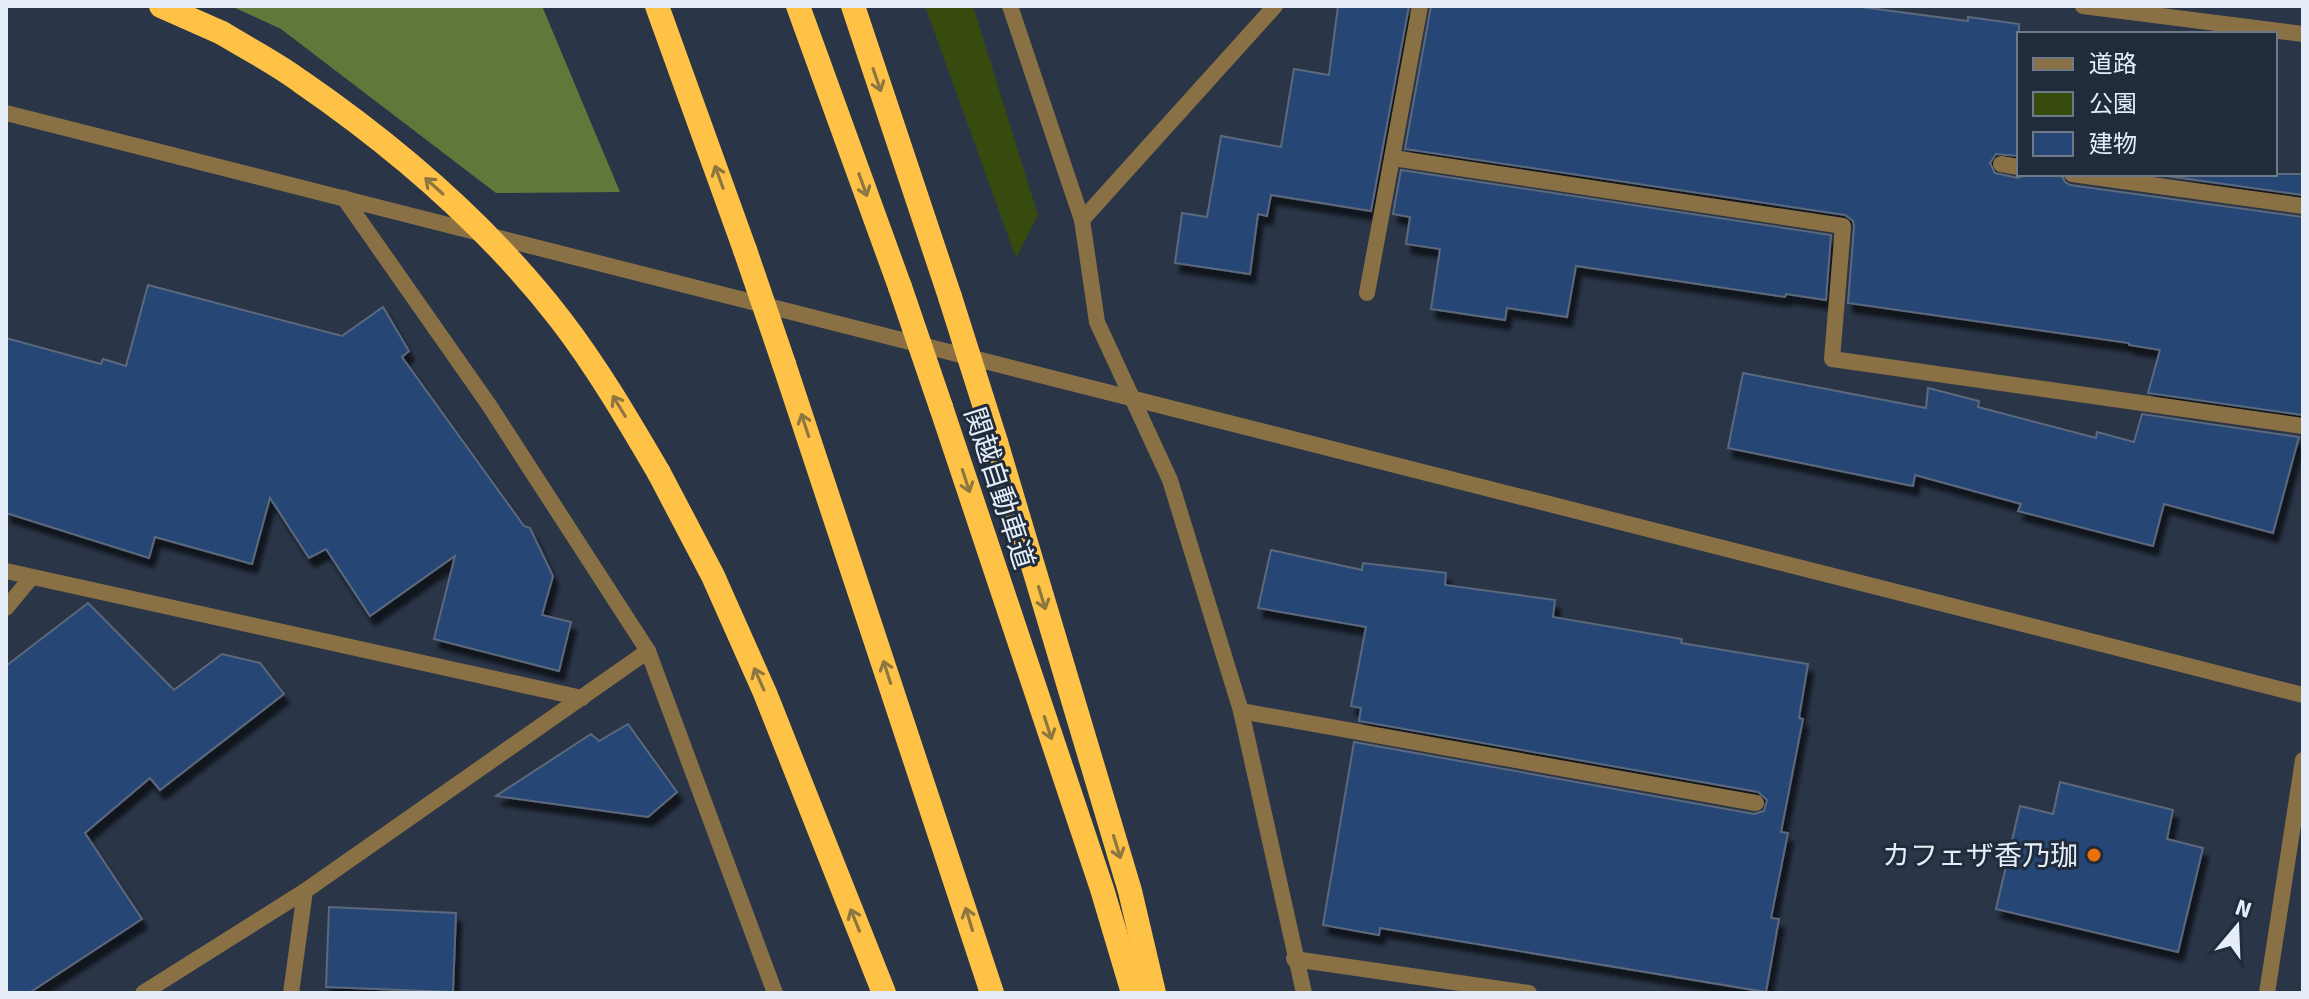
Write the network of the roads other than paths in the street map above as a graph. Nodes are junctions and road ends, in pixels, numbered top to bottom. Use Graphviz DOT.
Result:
graph roads {
  1 [pos="161,6"];
  2 [pos="657,6"];
  3 [pos="798,6"];
  4 [pos="853,6"];
  5 [pos="1010,6"];
  6 [pos="1275,6"];
  7 [pos="1420,6"];
  8 [pos="2083,6"];
  9 [pos="2303,34"];
  10 [pos="6,113"];
  11 [pos="1393,158"];
  12 [pos="2001,164"];
  13 [pos="2017,167"];
  14 [pos="2086,176"];
  15 [pos="344,198"];
  16 [pos="2303,206"];
  17 [pos="1082,220"];
  18 [pos="1367,293"];
  19 [pos="1132,398"];
  20 [pos="2303,426"];
  21 [pos="6,571"];
  22 [pos="31,578"];
  23 [pos="6,608"];
  24 [pos="648,651"];
  25 [pos="2303,695"];
  26 [pos="582,698"];
  27 [pos="1241,711"];
  28 [pos="2303,760"];
  29 [pos="1756,803"];
  30 [pos="305,891"];
  31 [pos="1294,959"];
  32 [pos="143,993"];
  33 [pos="291,993"];
  34 [pos="775,993"];
  35 [pos="884,993"];
  36 [pos="992,993"];
  37 [pos="1133,993"];
  38 [pos="1154,993"];
  39 [pos="1304,993"];
  40 [pos="1529,993"];
  41 [pos="2267,993"];
  35 -- 1 [label="highway, one-way, bridge"];
  36 -- 2 [label="highway, one-way, bridge"];
  3 -- 37 [label="highway, 関越自動車道, one-way, bridge"];
  4 -- 38 [label="highway, one-way, bridge"];
  5 -- 17 [label="street"];
  6 -- 17 [label="street"];
  7 -- 11 [label="street"];
  8 -- 9 [label="street"];
  10 -- 15 [label="street"];
  11 -- 18 [label="street"];
  11 -- 20 [label="street"];
  12 -- 13 [label="street"];
  14 -- 16 [label="street"];
  15 -- 19 [label="street"];
  15 -- 24 [label="street"];
  17 -- 19 [label="street"];
  19 -- 25 [label="street"];
  19 -- 27 [label="street"];
  21 -- 22 [label="street"];
  22 -- 23 [label="street"];
  22 -- 26 [label="street"];
  24 -- 26 [label="street"];
  24 -- 34 [label="street"];
  26 -- 30 [label="street"];
  27 -- 29 [label="street"];
  27 -- 31 [label="street"];
  28 -- 41 [label="street"];
  30 -- 32 [label="street"];
  30 -- 33 [label="street"];
  31 -- 39 [label="street"];
  31 -- 40 [label="street"];
}
